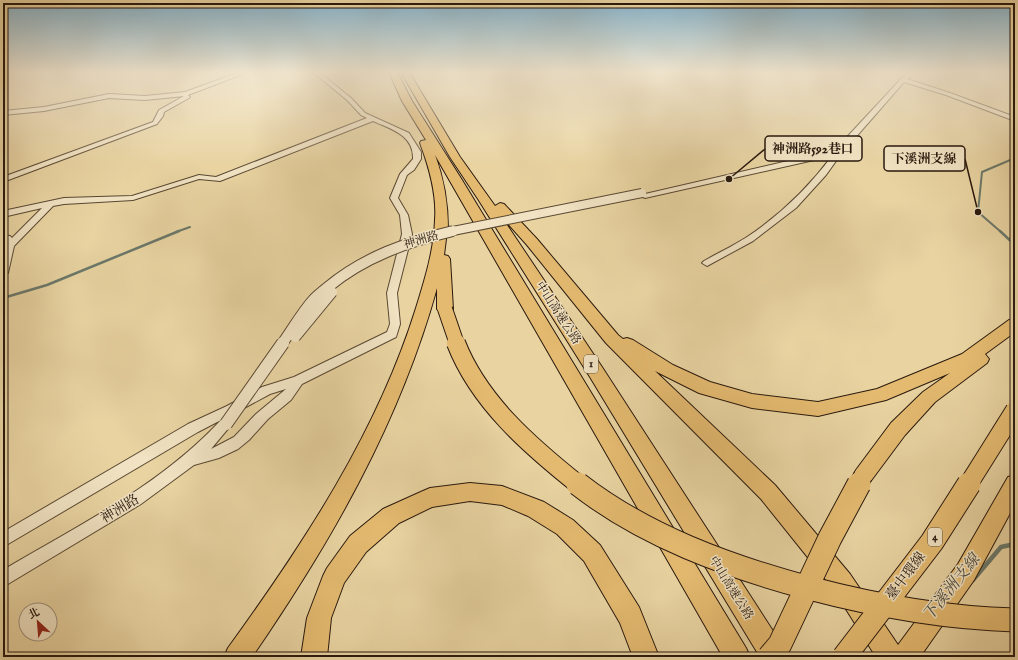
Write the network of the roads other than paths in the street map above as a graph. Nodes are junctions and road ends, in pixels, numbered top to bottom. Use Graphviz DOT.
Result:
graph roads {
  1 [pos="75,103"];
  2 [pos="176,103"];
  3 [pos="353,103"];
  4 [pos="407,103"];
  5 [pos="407,103"];
  6 [pos="424,103"];
  7 [pos="882,103"];
  8 [pos="972,103"];
  9 [pos="3,113"];
  10 [pos="371,119"];
  11 [pos="1015,119"];
  12 [pos="838,152"];
  13 [pos="455,157"];
  14 [pos="3,180"];
  15 [pos="50,204"];
  16 [pos="3,214"];
  17 [pos="442,219"];
  18 [pos="3,238"];
  19 [pos="10,245"];
  20 [pos="707,263"];
  21 [pos="3,273"];
  22 [pos="434,309"];
  23 [pos="590,311"];
  24 [pos="1015,324"];
  25 [pos="1015,332"];
  26 [pos="298,381"];
  27 [pos="1015,410"];
  28 [pos="192,460"];
  29 [pos="1015,484"];
  30 [pos="3,540"];
  31 [pos="3,579"];
  32 [pos="1015,620"];
  33 [pos="237,657"];
  34 [pos="314,657"];
  35 [pos="646,657"];
  36 [pos="737,657"];
  37 [pos="769,657"];
  38 [pos="775,657"];
  39 [pos="844,657"];
  40 [pos="891,657"];
  41 [pos="905,657"];
  1 -- 9 [label="street"];
  2 -- 14 [label="street"];
  3 -- 10 [label="street"];
  4 -- 17 [label="highway"];
  5 -- 36 [label="highway, 中山高速公路 / 1"];
  6 -- 13 [label="highway, 中山高速公路 / 1"];
  7 -- 12 [label="street"];
  8 -- 11 [label="street"];
  10 -- 15 [label="street"];
  10 -- 26 [label="street"];
  12 -- 20 [label="street"];
  12 -- 28 [label="street, 神洲路, bridge"];
  13 -- 23 [label="highway"];
  13 -- 38 [label="highway, 中山高速公路 / 1"];
  15 -- 16 [label="street"];
  15 -- 19 [label="street"];
  17 -- 22 [label="highway"];
  17 -- 22 [label="highway"];
  18 -- 19 [label="street"];
  19 -- 21 [label="street"];
  22 -- 32 [label="highway, bridge"];
  22 -- 33 [label="highway"];
  23 -- 24 [label="highway"];
  23 -- 40 [label="highway"];
  25 -- 37 [label="highway, bridge"];
  26 -- 28 [label="street"];
  26 -- 30 [label="street"];
  27 -- 39 [label="highway, 臺中環線 / 4, bridge"];
  28 -- 31 [label="street, 神洲路"];
  29 -- 41 [label="highway"];
  34 -- 35 [label="highway"];
}
